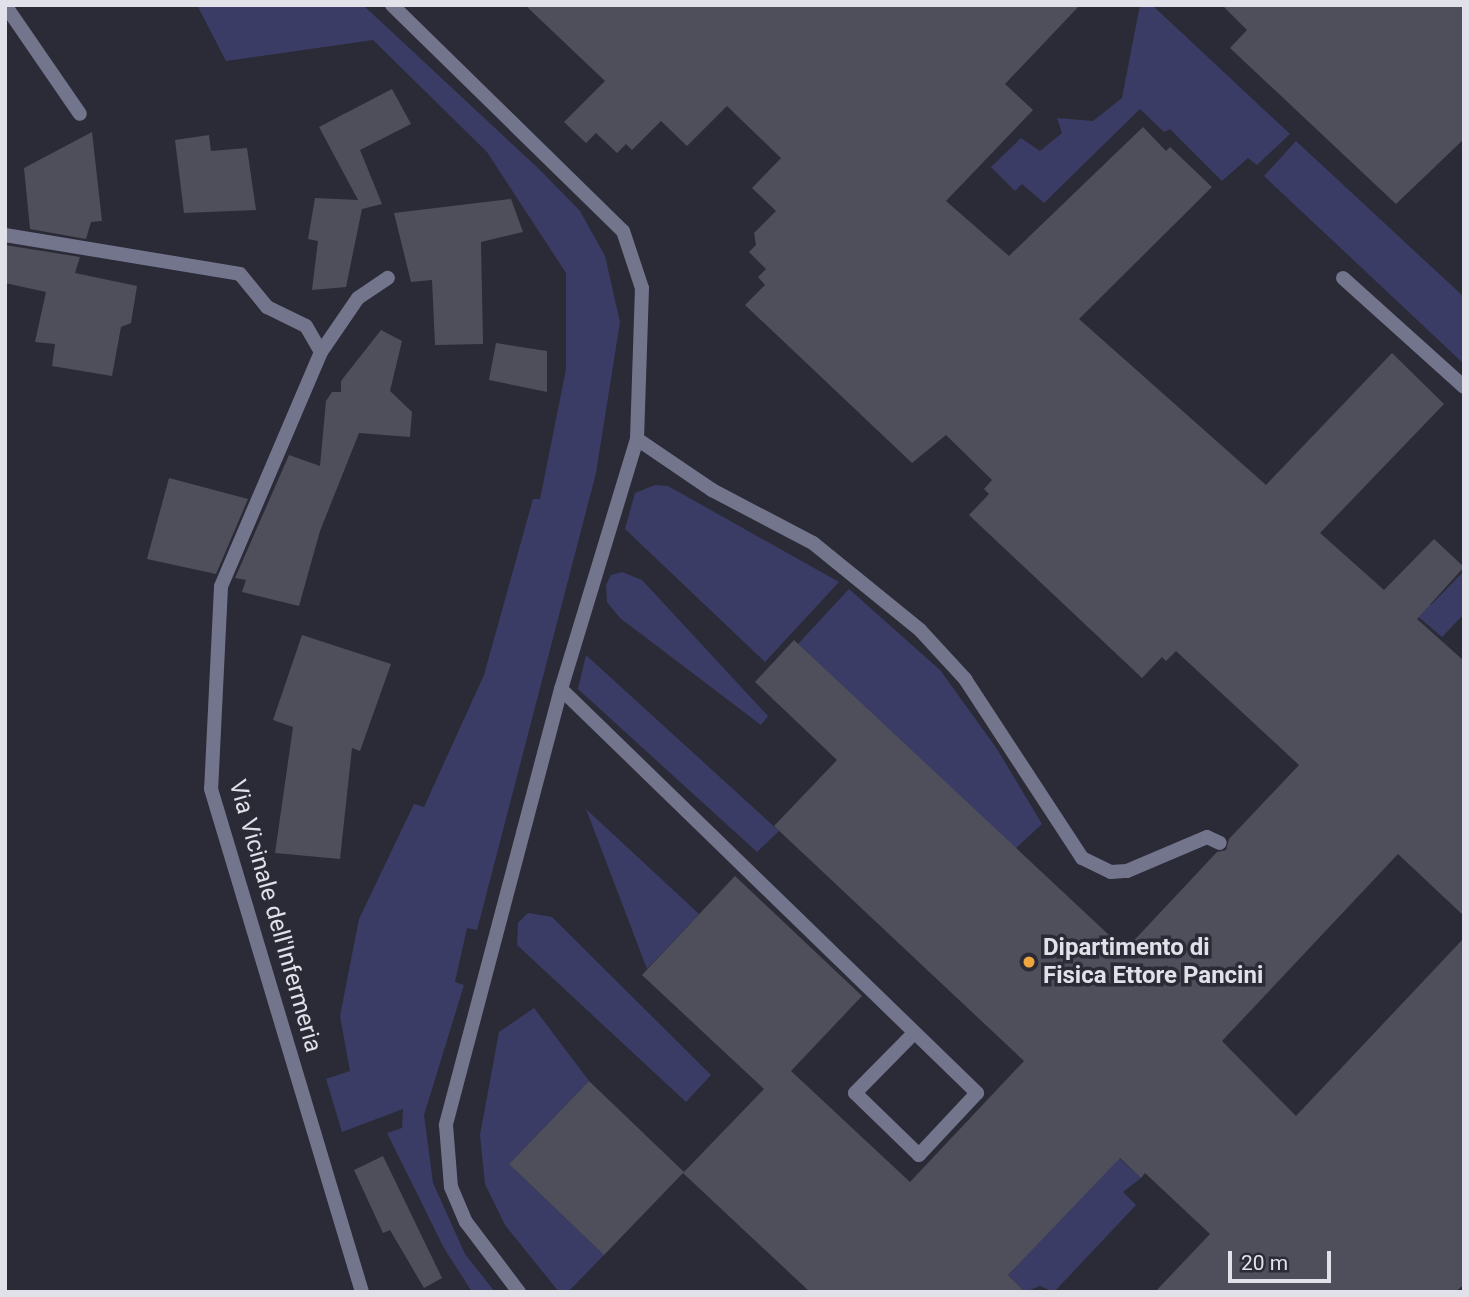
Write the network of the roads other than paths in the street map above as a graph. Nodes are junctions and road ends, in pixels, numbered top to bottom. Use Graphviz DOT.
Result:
graph roads {
  1 [pos="5,5"];
  2 [pos="391,5"];
  3 [pos="80,114"];
  4 [pos="5,235"];
  5 [pos="387,278"];
  6 [pos="1343,278"];
  7 [pos="321,352"];
  8 [pos="1464,387"];
  9 [pos="638,439"];
  10 [pos="561,690"];
  11 [pos="1220,843"];
  12 [pos="913,1034"];
  13 [pos="362,1292"];
  14 [pos="519,1292"];
  1 -- 3 [label="street"];
  2 -- 9 [label="street"];
  4 -- 7 [label="street"];
  5 -- 7 [label="street, Via Vicinale dell'Infermeria"];
  6 -- 8 [label="street"];
  7 -- 13 [label="street, Via Vicinale dell'Infermeria"];
  9 -- 10 [label="street"];
  9 -- 11 [label="street"];
  10 -- 12 [label="street"];
  10 -- 14 [label="street"];
  12 -- 12 [label="street"];
}
